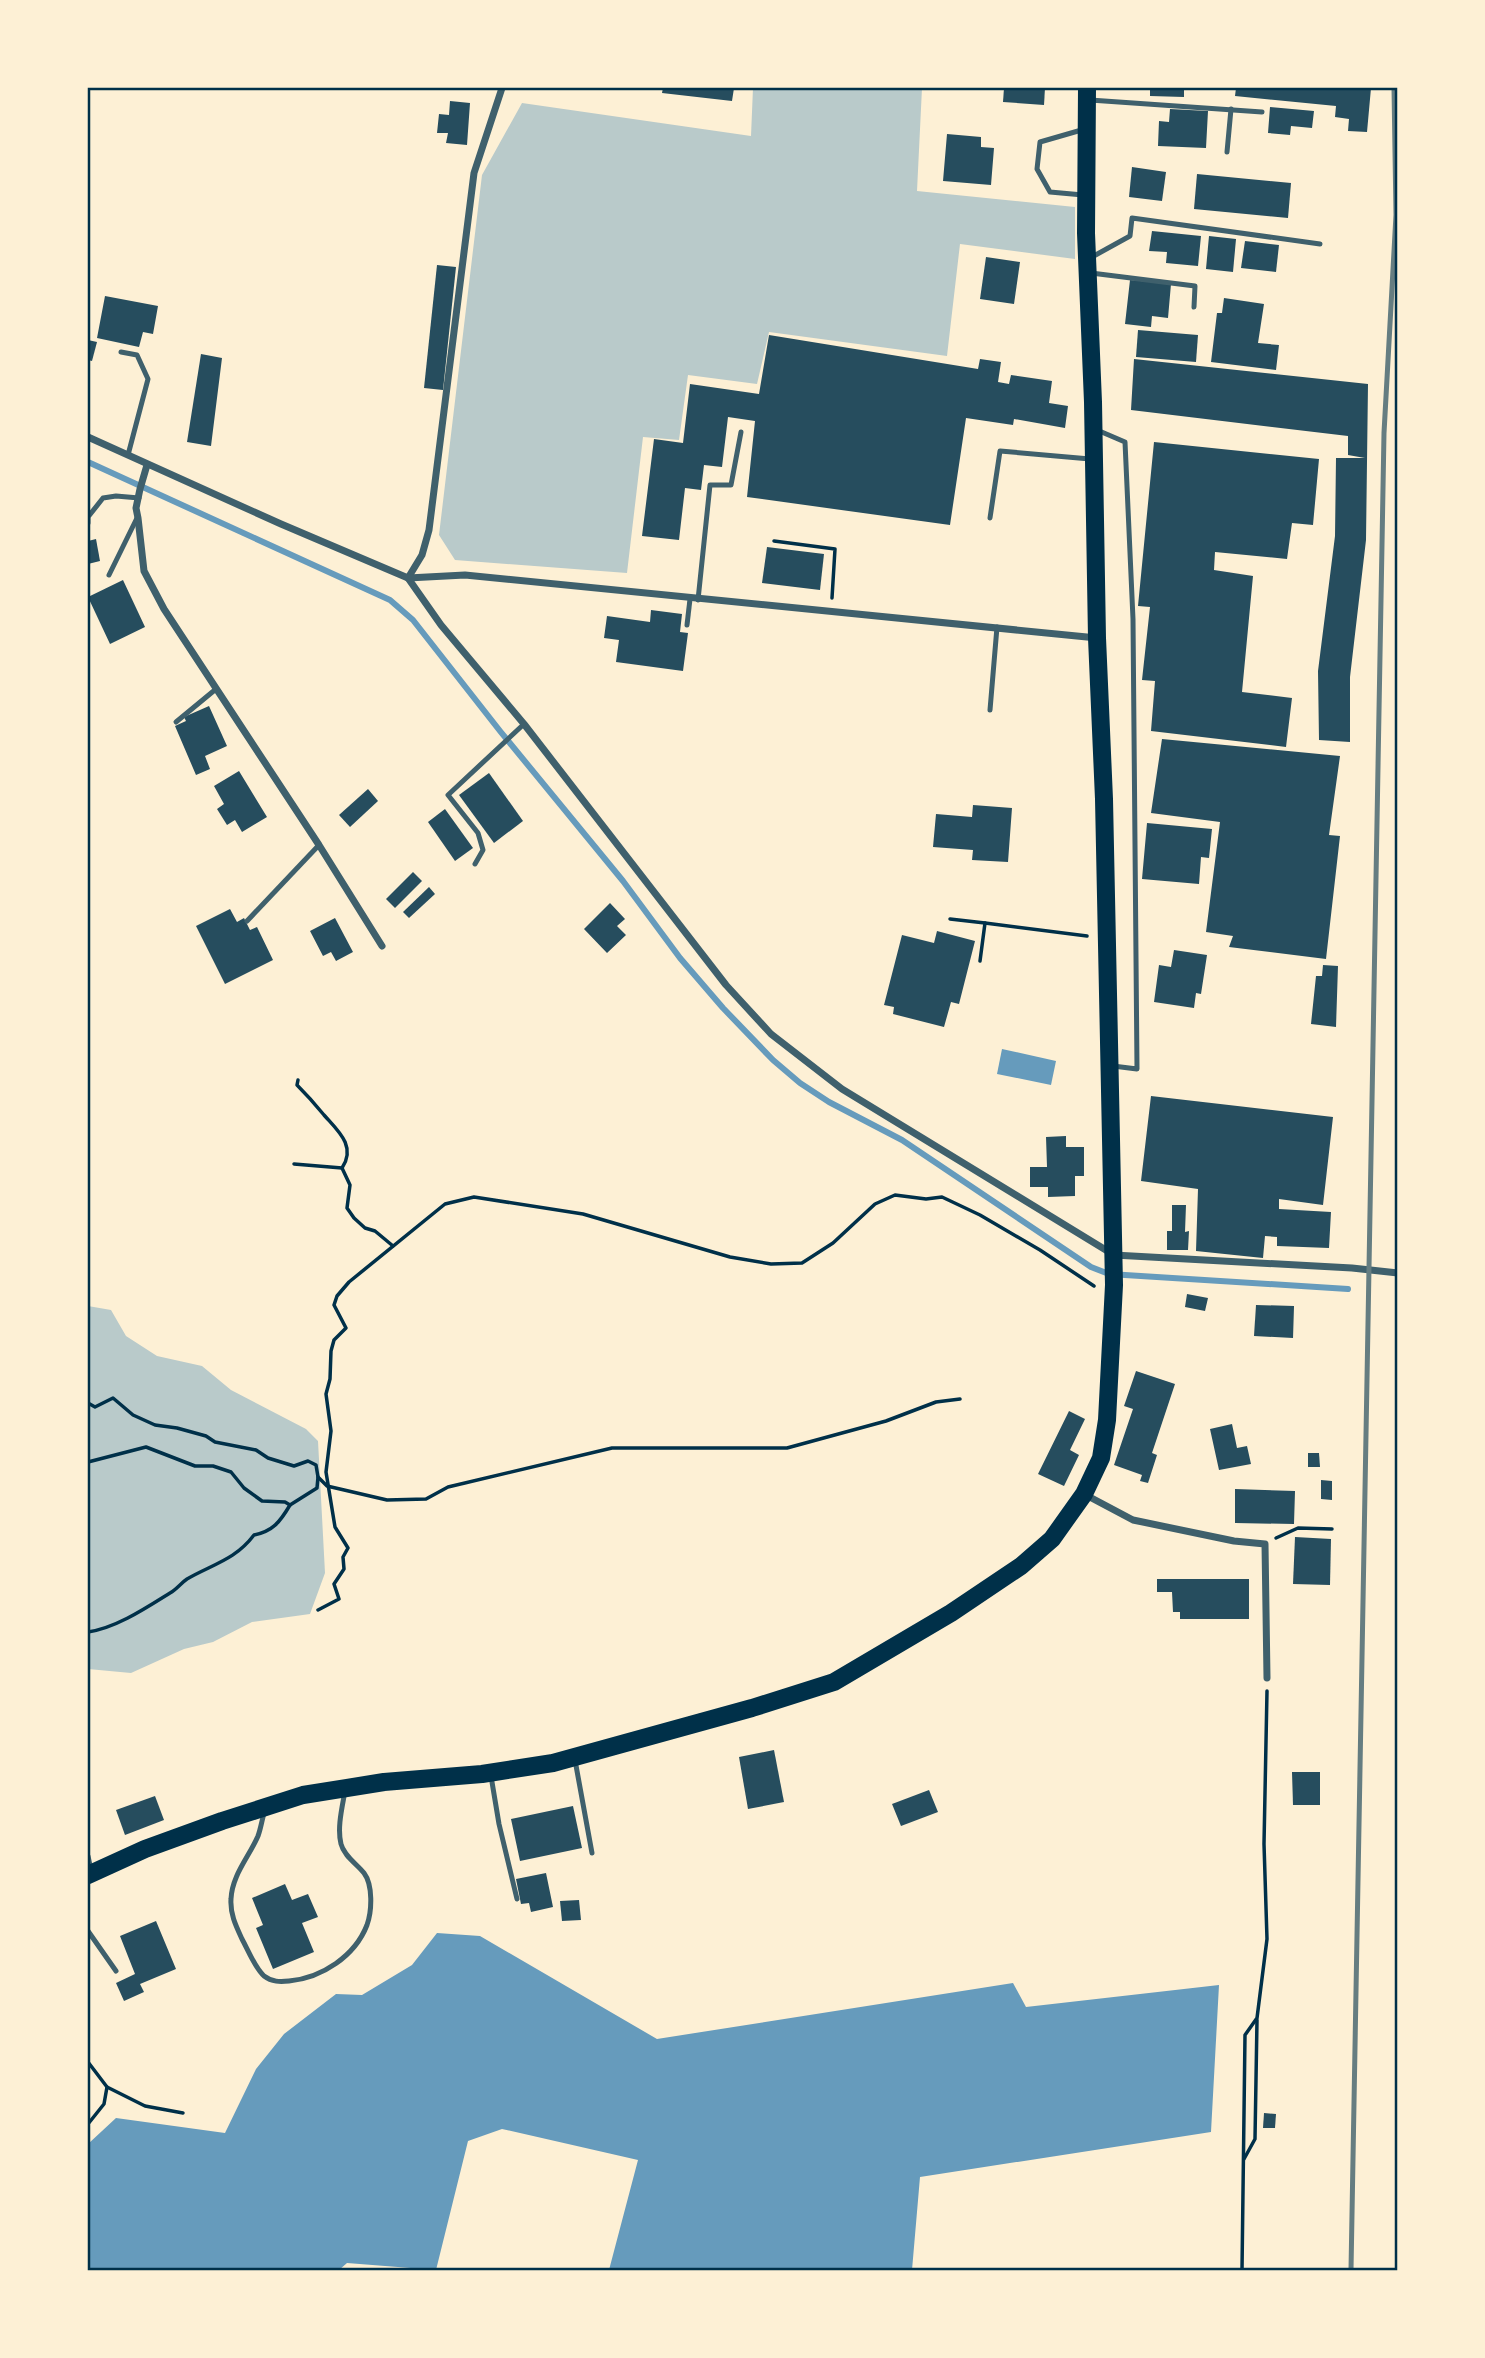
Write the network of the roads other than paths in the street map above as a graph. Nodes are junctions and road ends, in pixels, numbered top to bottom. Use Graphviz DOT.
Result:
graph roads {
  1 [pos="502,88"];
  2 [pos="1087,94"];
  3 [pos="1231,110"];
  4 [pos="1262,112"];
  5 [pos="1087,128"];
  6 [pos="1227,152"];
  7 [pos="1086,195"];
  8 [pos="1320,244"];
  9 [pos="1088,266"];
  10 [pos="1194,307"];
  11 [pos="121,352"];
  12 [pos="1093,429"];
  13 [pos="741,432"];
  14 [pos="88,437"];
  15 [pos="128,455"];
  16 [pos="1094,459"];
  17 [pos="147,464"];
  18 [pos="139,498"];
  19 [pos="138,518"];
  20 [pos="990,518"];
  21 [pos="88,523"];
  22 [pos="109,575"];
  23 [pos="408,578"];
  24 [pos="694,599"];
  25 [pos="687,625"];
  26 [pos="997,627"];
  27 [pos="1097,638"];
  28 [pos="216,689"];
  29 [pos="990,710"];
  30 [pos="176,722"];
  31 [pos="524,724"];
  32 [pos="319,845"];
  33 [pos="475,864"];
  34 [pos="247,921"];
  35 [pos="382,946"];
  36 [pos="1110,1066"];
  37 [pos="1114,1259"];
  38 [pos="1398,1273"];
  39 [pos="1084,1494"];
  40 [pos="1267,1678"];
  41 [pos="574,1757"];
  42 [pos="491,1773"];
  43 [pos="346,1788"];
  44 [pos="265,1807"];
  45 [pos="592,1853"];
  46 [pos="89,1868"];
  47 [pos="517,1899"];
  48 [pos="88,1931"];
  49 [pos="116,1971"];
  1 -- 23 [label="street"];
  2 -- 3 [label="lane"];
  2 -- 5 [label="main road"];
  3 -- 4 [label="lane"];
  3 -- 6 [label="lane"];
  5 -- 7 [label="main road"];
  5 -- 7 [label="lane"];
  7 -- 9 [label="main road"];
  8 -- 9 [label="lane"];
  9 -- 10 [label="lane"];
  9 -- 12 [label="main road"];
  11 -- 15 [label="lane"];
  12 -- 16 [label="main road"];
  12 -- 36 [label="lane"];
  13 -- 24 [label="lane"];
  14 -- 15 [label="street"];
  15 -- 17 [label="street"];
  16 -- 20 [label="lane"];
  16 -- 27 [label="main road"];
  17 -- 18 [label="street"];
  17 -- 23 [label="street"];
  18 -- 19 [label="street"];
  18 -- 21 [label="lane"];
  19 -- 22 [label="lane"];
  19 -- 28 [label="street"];
  23 -- 24 [label="street"];
  23 -- 31 [label="street"];
  24 -- 25 [label="lane"];
  24 -- 26 [label="street"];
  26 -- 27 [label="street"];
  26 -- 29 [label="lane"];
  27 -- 36 [label="main road"];
  28 -- 30 [label="lane"];
  28 -- 32 [label="street"];
  31 -- 33 [label="lane"];
  31 -- 37 [label="street"];
  32 -- 34 [label="lane"];
  32 -- 35 [label="street"];
  36 -- 37 [label="main road"];
  37 -- 38 [label="street"];
  37 -- 39 [label="main road"];
  39 -- 40 [label="street"];
  39 -- 41 [label="main road"];
  41 -- 42 [label="main road"];
  41 -- 45 [label="lane"];
  42 -- 43 [label="main road"];
  42 -- 47 [label="lane"];
  43 -- 44 [label="main road"];
  43 -- 44 [label="lane"];
  44 -- 46 [label="main road"];
  48 -- 49 [label="lane"];
}
